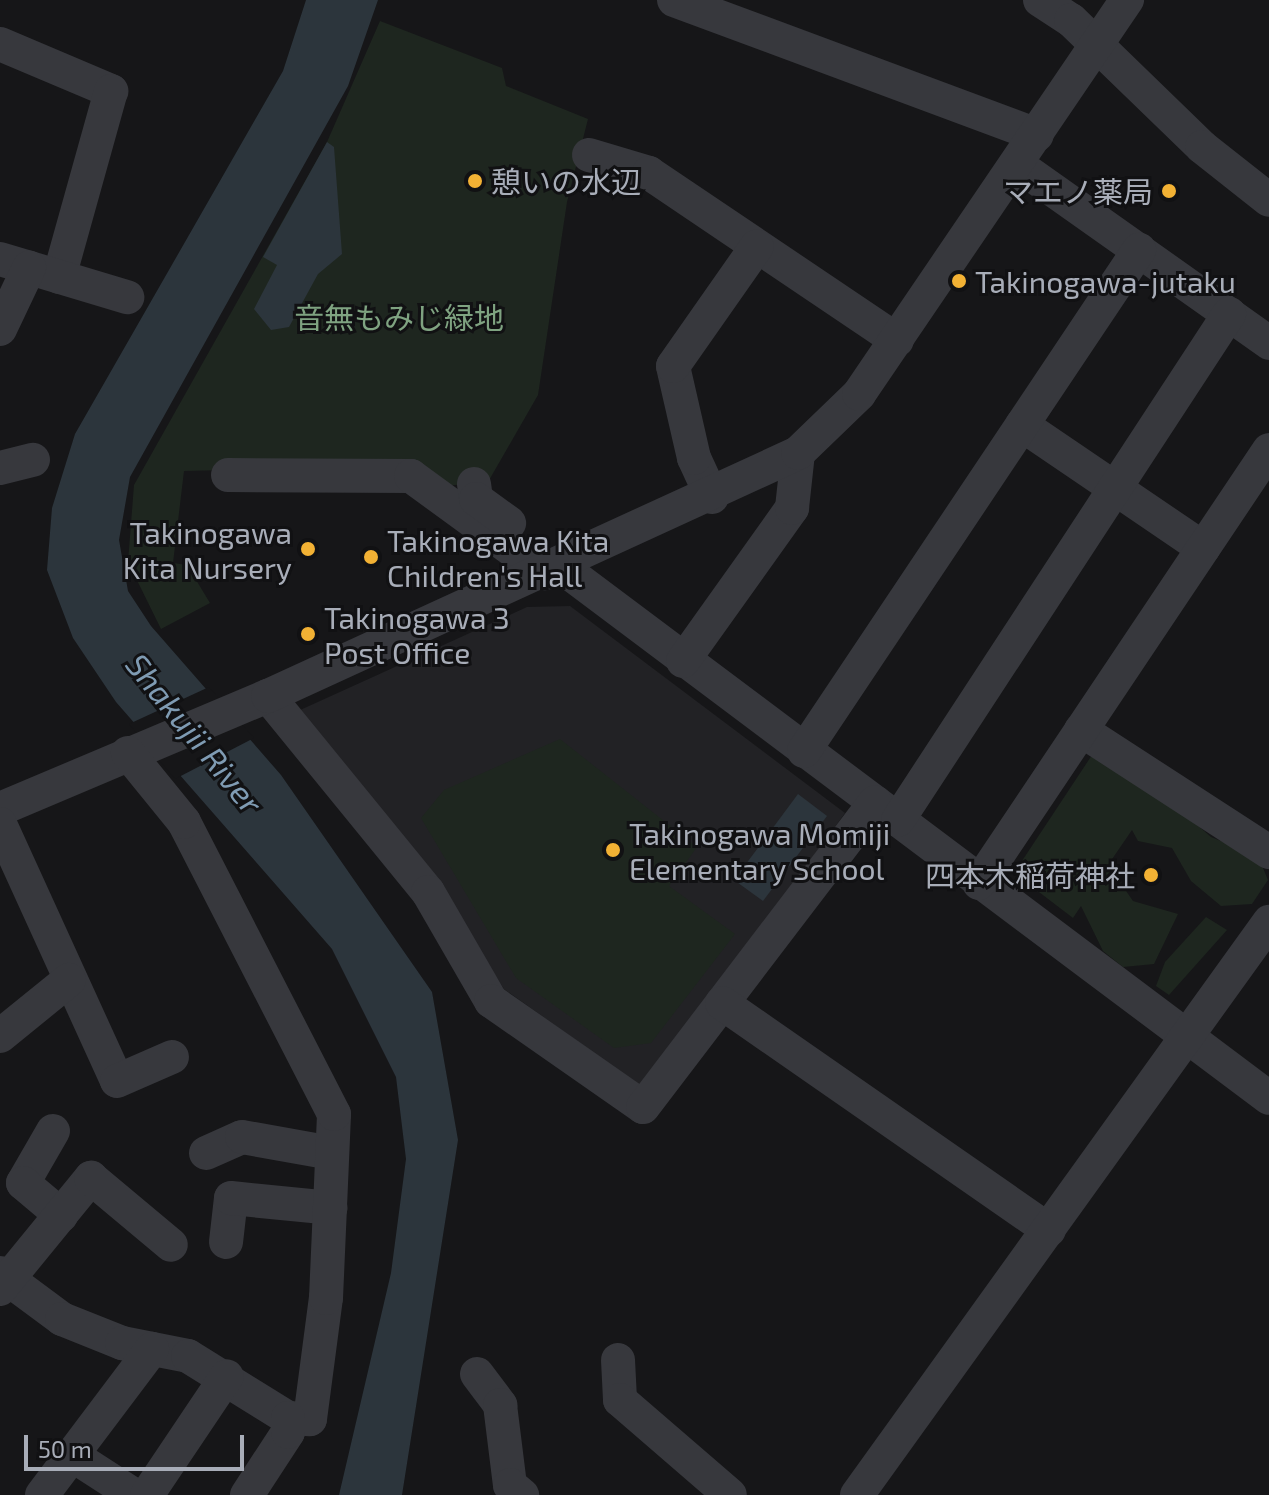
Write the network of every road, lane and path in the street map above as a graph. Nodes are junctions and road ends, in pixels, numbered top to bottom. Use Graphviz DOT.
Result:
graph roads {
  1 [pos="1040,0"];
  2 [pos="1127,0"];
  3 [pos="695,3"];
  4 [pos="1097,42"];
  5 [pos="0,44"];
  6 [pos="1037,135"];
  7 [pos="589,155"];
  8 [pos="1018,165"];
  9 [pos="1269,200"];
  10 [pos="757,246"];
  11 [pos="1139,250"];
  12 [pos="29,268"];
  13 [pos="127,297"];
  14 [pos="1229,314"];
  15 [pos="0,329"];
  16 [pos="897,340"];
  17 [pos="1269,343"];
  18 [pos="1022,425"];
  19 [pos="1269,450"];
  20 [pos="798,453"];
  21 [pos="33,460"];
  22 [pos="0,468"];
  23 [pos="228,475"];
  24 [pos="474,484"];
  25 [pos="1116,487"];
  26 [pos="712,497"];
  27 [pos="1203,548"];
  28 [pos="556,568"];
  29 [pos="683,661"];
  30 [pos="268,696"];
  31 [pos="1081,730"];
  32 [pos="137,749"];
  33 [pos="804,751"];
  34 [pos="0,809"];
  35 [pos="886,811"];
  36 [pos="0,824"];
  37 [pos="1269,852"];
  38 [pos="979,883"];
  39 [pos="1269,922"];
  40 [pos="69,980"];
  41 [pos="722,1003"];
  42 [pos="2,1029"];
  43 [pos="1188,1039"];
  44 [pos="172,1057"];
  45 [pos="1268,1096"];
  46 [pos="53,1131"];
  47 [pos="206,1153"];
  48 [pos="332,1153"];
  49 [pos="331,1208"];
  50 [pos="61,1215"];
  51 [pos="1049,1230"];
  52 [pos="226,1242"];
  53 [pos="171,1245"];
  54 [pos="3,1281"];
  55 [pos="152,1349"];
  56 [pos="618,1360"];
  57 [pos="477,1374"];
  58 [pos="227,1376"];
  59 [pos="288,1418"];
  60 [pos="75,1457"];
  61 [pos="42,1495"];
  62 [pos="134,1495"];
  63 [pos="147,1495"];
  64 [pos="247,1495"];
  65 [pos="522,1495"];
  66 [pos="730,1495"];
  67 [pos="857,1495"];
  1 -- 4 [label="street"];
  2 -- 4 [label="street"];
  3 -- 6 [label="street"];
  4 -- 6 [label="street"];
  4 -- 9 [label="street"];
  5 -- 12 [label="street"];
  6 -- 8 [label="street"];
  7 -- 10 [label="street"];
  8 -- 11 [label="street"];
  8 -- 16 [label="street"];
  10 -- 16 [label="street"];
  10 -- 26 [label="street"];
  11 -- 14 [label="street"];
  11 -- 18 [label="street"];
  12 -- 13 [label="street"];
  12 -- 15 [label="street"];
  14 -- 17 [label="street"];
  14 -- 25 [label="street"];
  16 -- 20 [label="street"];
  18 -- 25 [label="street"];
  18 -- 33 [label="street"];
  19 -- 27 [label="street"];
  20 -- 26 [label="street"];
  20 -- 29 [label="street"];
  21 -- 22 [label="street"];
  23 -- 28 [label="street"];
  24 -- 28 [label="street"];
  25 -- 27 [label="street"];
  25 -- 35 [label="street"];
  26 -- 28 [label="street"];
  27 -- 31 [label="street"];
  28 -- 29 [label="street"];
  28 -- 30 [label="street"];
  29 -- 33 [label="street"];
  30 -- 32 [label="street"];
  30 -- 41 [label="street"];
  31 -- 37 [label="street"];
  31 -- 38 [label="street"];
  32 -- 34 [label="street"];
  32 -- 48 [label="street"];
  33 -- 35 [label="street"];
  35 -- 38 [label="street"];
  35 -- 41 [label="street"];
  36 -- 40 [label="street"];
  38 -- 43 [label="street"];
  39 -- 43 [label="street"];
  40 -- 42 [label="street"];
  40 -- 44 [label="street"];
  41 -- 51 [label="street"];
  43 -- 45 [label="street"];
  43 -- 51 [label="street"];
  46 -- 50 [label="street"];
  47 -- 48 [label="street"];
  48 -- 49 [label="street"];
  49 -- 52 [label="street"];
  49 -- 59 [label="street"];
  50 -- 53 [label="street"];
  50 -- 54 [label="street"];
  51 -- 67 [label="street"];
  54 -- 55 [label="street"];
  55 -- 58 [label="street"];
  55 -- 60 [label="street"];
  56 -- 66 [label="street"];
  57 -- 65 [label="street"];
  58 -- 59 [label="street"];
  58 -- 63 [label="street"];
  59 -- 64 [label="street"];
  60 -- 61 [label="street"];
  60 -- 62 [label="street"];
}
